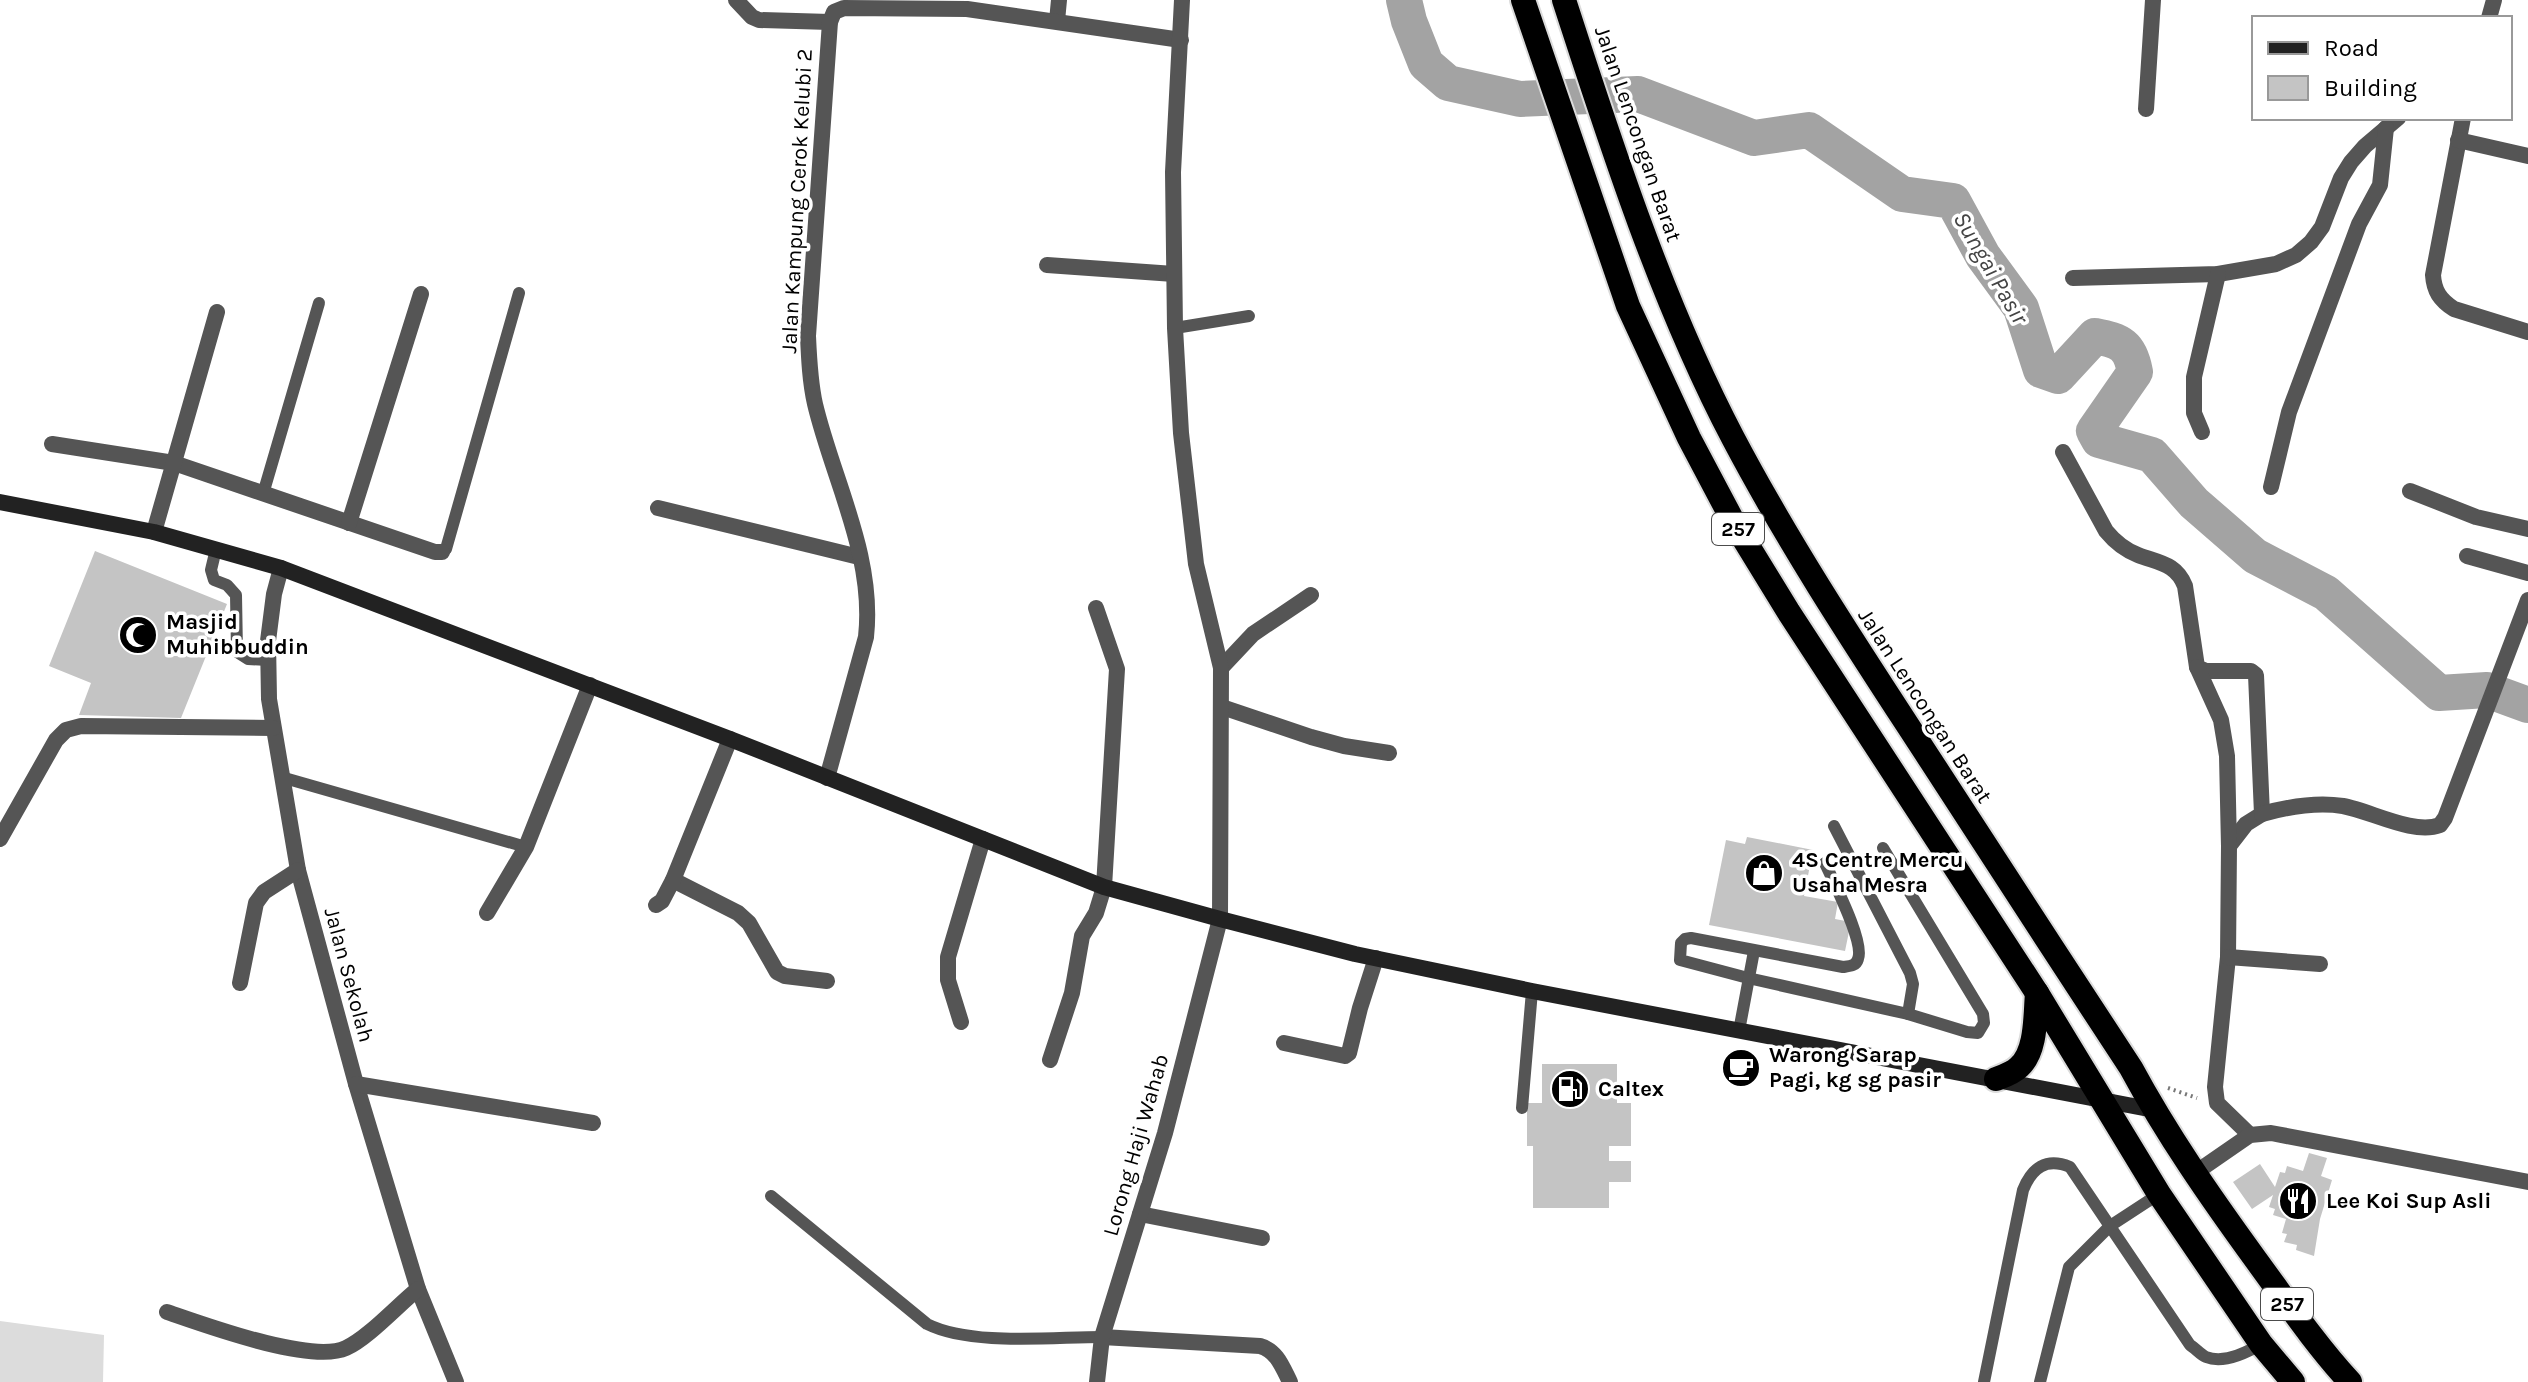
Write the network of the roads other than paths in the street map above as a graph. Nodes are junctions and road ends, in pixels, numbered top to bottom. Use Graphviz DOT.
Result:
graph roads {
  1 [pos="736,0"];
  2 [pos="1059,0"];
  3 [pos="1182,0"];
  4 [pos="1523,0"];
  5 [pos="1564,0"];
  6 [pos="2153,0"];
  7 [pos="962,4"];
  8 [pos="1057,21"];
  9 [pos="830,22"];
  10 [pos="1181,40"];
  11 [pos="2146,109"];
  12 [pos="2463,120"];
  13 [pos="2392,123"];
  14 [pos="2458,140"];
  15 [pos="2528,156"];
  16 [pos="1047,265"];
  17 [pos="1174,274"];
  18 [pos="2218,274"];
  19 [pos="2073,278"];
  20 [pos="519,293"];
  21 [pos="421,294"];
  22 [pos="319,303"];
  23 [pos="217,312"];
  24 [pos="1249,316"];
  25 [pos="1175,328"];
  26 [pos="2528,332"];
  27 [pos="2202,432"];
  28 [pos="52,444"];
  29 [pos="2063,452"];
  30 [pos="174,463"];
  31 [pos="2271,487"];
  32 [pos="2410,491"];
  33 [pos="263,494"];
  34 [pos="0,502"];
  35 [pos="658,508"];
  36 [pos="349,523"];
  37 [pos="2528,529"];
  38 [pos="154,532"];
  39 [pos="216,549"];
  40 [pos="442,552"];
  41 [pos="2467,556"];
  42 [pos="859,557"];
  43 [pos="281,568"];
  44 [pos="2528,573"];
  45 [pos="1311,595"];
  46 [pos="2528,600"];
  47 [pos="1096,608"];
  48 [pos="268,660"];
  49 [pos="2197,667"];
  50 [pos="1221,668"];
  51 [pos="590,685"];
  52 [pos="1222,707"];
  53 [pos="273,728"];
  54 [pos="730,739"];
  55 [pos="1389,753"];
  56 [pos="281,777"];
  57 [pos="827,778"];
  58 [pos="2262,814"];
  59 [pos="1834,826"];
  60 [pos="0,839"];
  61 [pos="983,839"];
  62 [pos="2229,846"];
  63 [pos="526,847"];
  64 [pos="1883,848"];
  65 [pos="1825,863"];
  66 [pos="298,870"];
  67 [pos="673,880"];
  68 [pos="1104,887"];
  69 [pos="656,905"];
  70 [pos="487,913"];
  71 [pos="1220,919"];
  72 [pos="1754,951"];
  73 [pos="2228,957"];
  74 [pos="1376,958"];
  75 [pos="2320,964"];
  76 [pos="1748,978"];
  77 [pos="827,981"];
  78 [pos="240,983"];
  79 [pos="1532,991"];
  80 [pos="2037,993"];
  81 [pos="1908,1014"];
  82 [pos="961,1022"];
  83 [pos="1739,1031"];
  84 [pos="1284,1043"];
  85 [pos="1050,1060"];
  86 [pos="1996,1079"];
  87 [pos="356,1084"];
  88 [pos="2103,1100"];
  89 [pos="1522,1108"];
  90 [pos="2154,1110"];
  91 [pos="593,1123"];
  92 [pos="2250,1135"];
  93 [pos="2195,1173"];
  94 [pos="2528,1182"];
  95 [pos="2159,1194"];
  96 [pos="771,1196"];
  97 [pos="1140,1214"];
  98 [pos="2110,1226"];
  99 [pos="1262,1238"];
  100 [pos="418,1289"];
  101 [pos="167,1312"];
  102 [pos="1102,1337"];
  103 [pos="2261,1344"];
  104 [pos="456,1382"];
  105 [pos="1097,1382"];
  106 [pos="1290,1382"];
  107 [pos="1984,1382"];
  108 [pos="2040,1382"];
  109 [pos="2293,1382"];
  110 [pos="2350,1382"];
  1 -- 9 [label="street"];
  2 -- 8 [label="street"];
  3 -- 10 [label="street, Lorong Haji Wahab"];
  4 -- 80 [label="highway, 257"];
  5 -- 90 [label="highway, Jalan Lencongan Barat / 257"];
  6 -- 11 [label="street"];
  7 -- 8 [label="street, Jalan Kampung Cerok Kelubi 2"];
  7 -- 9 [label="street, Jalan Kampung Cerok Kelubi 2"];
  8 -- 10 [label="street, Jalan Kampung Cerok Kelubi 2"];
  9 -- 42 [label="street, Jalan Kampung Cerok Kelubi 2"];
  10 -- 17 [label="street, Lorong Haji Wahab"];
  12 -- 14 [label="street"];
  13 -- 18 [label="street"];
  13 -- 31 [label="street"];
  14 -- 15 [label="street"];
  14 -- 26 [label="street"];
  16 -- 17 [label="street"];
  17 -- 25 [label="street, Lorong Haji Wahab"];
  18 -- 19 [label="street"];
  18 -- 27 [label="street"];
  20 -- 40 [label="lane"];
  21 -- 36 [label="street"];
  22 -- 33 [label="lane"];
  23 -- 30 [label="street"];
  24 -- 25 [label="lane"];
  25 -- 50 [label="street, Lorong Haji Wahab"];
  28 -- 30 [label="street"];
  29 -- 49 [label="street"];
  30 -- 33 [label="street"];
  30 -- 38 [label="street"];
  32 -- 37 [label="street"];
  33 -- 36 [label="street"];
  34 -- 38 [label="main road"];
  35 -- 42 [label="street"];
  36 -- 40 [label="street"];
  38 -- 39 [label="main road"];
  39 -- 43 [label="main road"];
  39 -- 48 [label="lane"];
  41 -- 44 [label="street"];
  42 -- 57 [label="street, Jalan Kampung Cerok Kelubi 2"];
  43 -- 48 [label="street, Jalan Sekolah"];
  43 -- 51 [label="main road"];
  45 -- 50 [label="street"];
  46 -- 58 [label="street"];
  47 -- 68 [label="street"];
  48 -- 53 [label="street, Jalan Sekolah"];
  49 -- 58 [label="street"];
  49 -- 62 [label="street"];
  50 -- 52 [label="street, Lorong Haji Wahab"];
  51 -- 54 [label="main road"];
  51 -- 63 [label="street"];
  52 -- 55 [label="street"];
  52 -- 71 [label="street, Lorong Haji Wahab"];
  53 -- 56 [label="street, Jalan Sekolah"];
  53 -- 60 [label="street"];
  54 -- 57 [label="main road"];
  54 -- 67 [label="street"];
  56 -- 63 [label="lane"];
  56 -- 66 [label="street, Jalan Sekolah"];
  57 -- 61 [label="main road"];
  58 -- 62 [label="street"];
  59 -- 81 [label="lane"];
  61 -- 68 [label="main road"];
  61 -- 82 [label="street"];
  62 -- 73 [label="street"];
  63 -- 70 [label="street"];
  64 -- 81 [label="lane"];
  65 -- 72 [label="lane"];
  66 -- 78 [label="street"];
  66 -- 87 [label="street, Jalan Sekolah"];
  67 -- 69 [label="street"];
  67 -- 77 [label="street"];
  68 -- 71 [label="main road"];
  68 -- 85 [label="street"];
  71 -- 74 [label="main road"];
  71 -- 97 [label="street, Lorong Haji Wahab"];
  72 -- 76 [label="lane"];
  72 -- 76 [label="lane"];
  73 -- 75 [label="street"];
  73 -- 92 [label="street"];
  74 -- 79 [label="main road"];
  74 -- 84 [label="street"];
  76 -- 81 [label="lane"];
  76 -- 83 [label="lane"];
  79 -- 83 [label="main road"];
  79 -- 89 [label="lane"];
  80 -- 86 [label="highway"];
  80 -- 88 [label="highway, 257"];
  83 -- 86 [label="main road"];
  86 -- 88 [label="main road"];
  87 -- 91 [label="street"];
  87 -- 100 [label="street, Jalan Sekolah"];
  88 -- 90 [label="main road"];
  88 -- 95 [label="highway, 257"];
  90 -- 93 [label="highway, Jalan Lencongan Barat / 257"];
  92 -- 93 [label="street"];
  92 -- 94 [label="street"];
  93 -- 110 [label="highway, Jalan Lencongan Barat / 257"];
  95 -- 98 [label="lane"];
  95 -- 103 [label="highway, 257"];
  96 -- 102 [label="lane"];
  97 -- 99 [label="street"];
  97 -- 102 [label="street, Lorong Haji Wahab"];
  98 -- 103 [label="lane"];
  98 -- 107 [label="lane"];
  98 -- 108 [label="lane"];
  100 -- 101 [label="street"];
  100 -- 104 [label="street, Jalan Sekolah"];
  102 -- 105 [label="street, Lorong Haji Wahab"];
  102 -- 106 [label="street"];
  103 -- 109 [label="highway, 257"];
}
